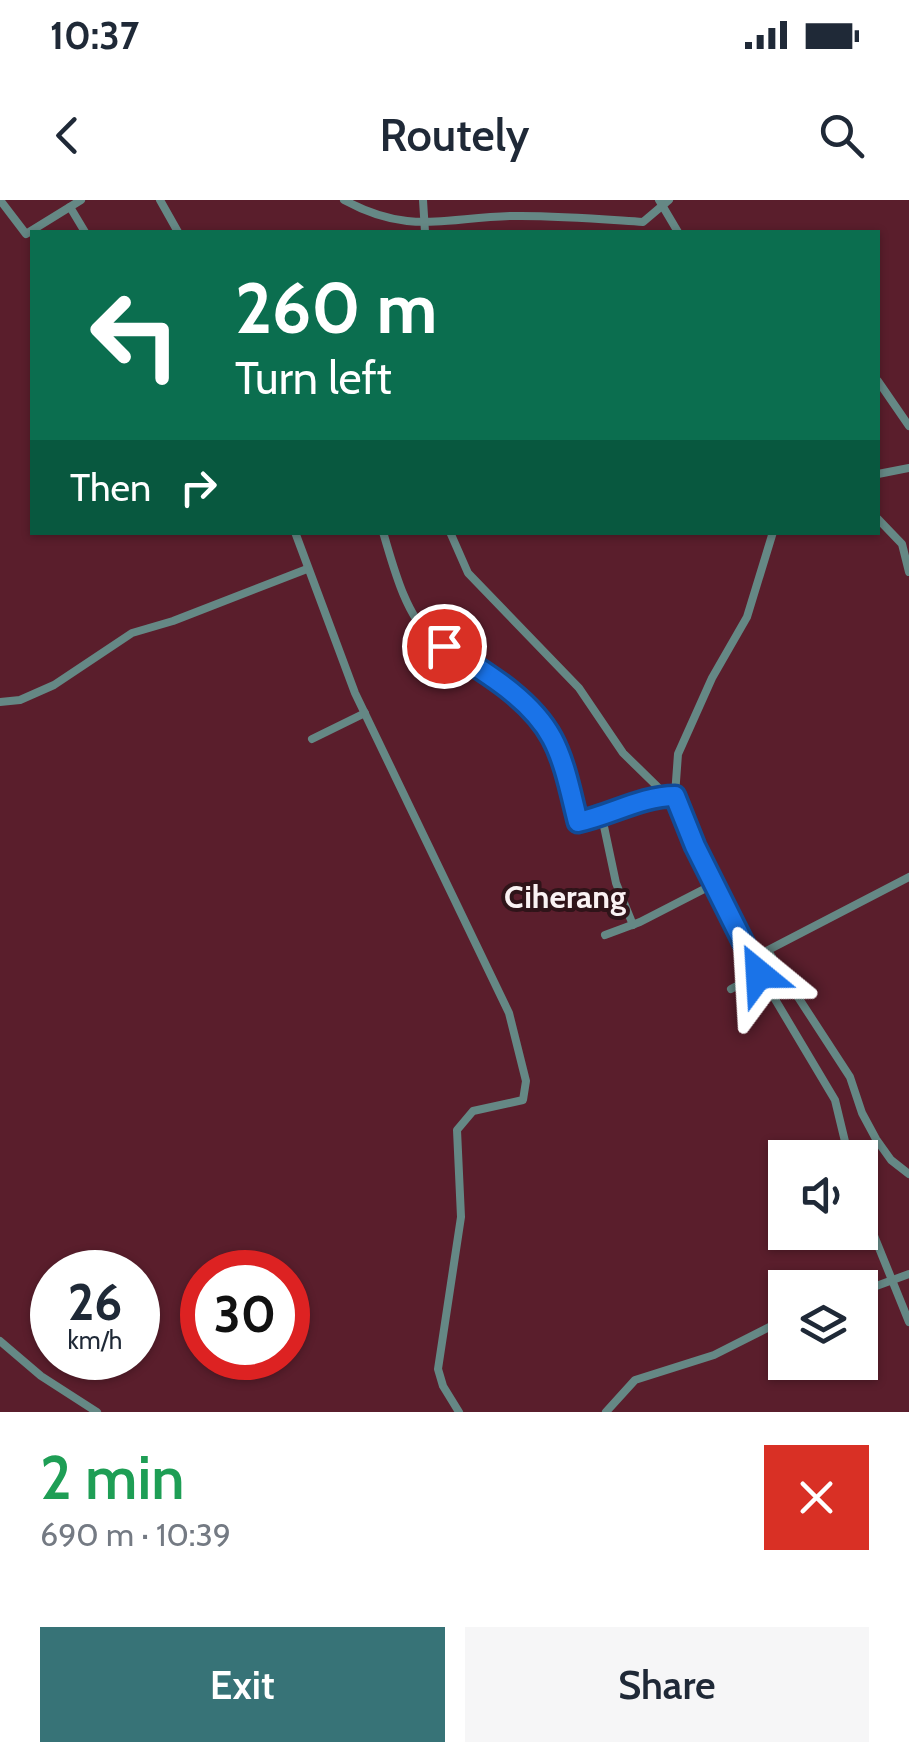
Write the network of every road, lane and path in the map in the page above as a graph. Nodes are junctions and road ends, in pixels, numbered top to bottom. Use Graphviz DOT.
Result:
graph roads {
  1 [pos="0,200"];
  2 [pos="81,200"];
  3 [pos="160,200"];
  4 [pos="344,200"];
  5 [pos="423,200"];
  6 [pos="663,202"];
  7 [pos="70,207"];
  8 [pos="643,222"];
  9 [pos="425,228"];
  10 [pos="33,230"];
  11 [pos="84,230"];
  12 [pos="177,230"];
  13 [pos="637,230"];
  14 [pos="677,230"];
  15 [pos="30,232"];
  16 [pos="880,384"];
  17 [pos="909,426"];
  18 [pos="909,468"];
  19 [pos="880,474"];
  20 [pos="880,521"];
  21 [pos="296,535"];
  22 [pos="384,535"];
  23 [pos="451,535"];
  24 [pos="773,535"];
  25 [pos="307,569"];
  26 [pos="909,572"];
  27 [pos="0,702"];
  28 [pos="365,714"];
  29 [pos="312,739"];
  30 [pos="671,796"];
  31 [pos="602,817"];
  32 [pos="909,876"];
  33 [pos="714,884"];
  34 [pos="634,924"];
  35 [pos="605,935"];
  36 [pos="768,951"];
  37 [pos="750,959"];
  38 [pos="759,974"];
  39 [pos="731,989"];
  40 [pos="844,1140"];
  41 [pos="909,1174"];
  42 [pos="876,1250"];
  43 [pos="909,1274"];
  44 [pos="891,1281"];
  45 [pos="878,1286"];
  46 [pos="909,1322"];
  47 [pos="768,1327"];
  48 [pos="0,1341"];
  49 [pos="96,1412"];
  50 [pos="459,1412"];
  51 [pos="606,1412"];
  1 -- 15 [label="street"];
  2 -- 7 [label="street"];
  3 -- 12 [label="street"];
  4 -- 9 [label="street"];
  5 -- 9 [label="street"];
  6 -- 8 [label="street"];
  6 -- 14 [label="street"];
  7 -- 10 [label="street"];
  7 -- 11 [label="street"];
  8 -- 9 [label="street"];
  8 -- 13 [label="street"];
  16 -- 17 [label="street"];
  18 -- 19 [label="street"];
  20 -- 26 [label="street"];
  21 -- 25 [label="street"];
  22 -- 31 [label="street"];
  23 -- 30 [label="street"];
  24 -- 30 [label="street"];
  25 -- 27 [label="street"];
  25 -- 28 [label="street"];
  28 -- 29 [label="street"];
  28 -- 50 [label="street"];
  30 -- 31 [label="street"];
  30 -- 33 [label="street"];
  31 -- 34 [label="street"];
  32 -- 36 [label="street"];
  33 -- 34 [label="street"];
  33 -- 37 [label="street"];
  34 -- 35 [label="street"];
  36 -- 37 [label="street"];
  36 -- 41 [label="street"];
  37 -- 38 [label="street"];
  38 -- 39 [label="street"];
  38 -- 40 [label="street"];
  42 -- 44 [label="street"];
  43 -- 44 [label="street"];
  44 -- 45 [label="street"];
  44 -- 46 [label="street"];
  47 -- 51 [label="street"];
  48 -- 49 [label="street"];
}
